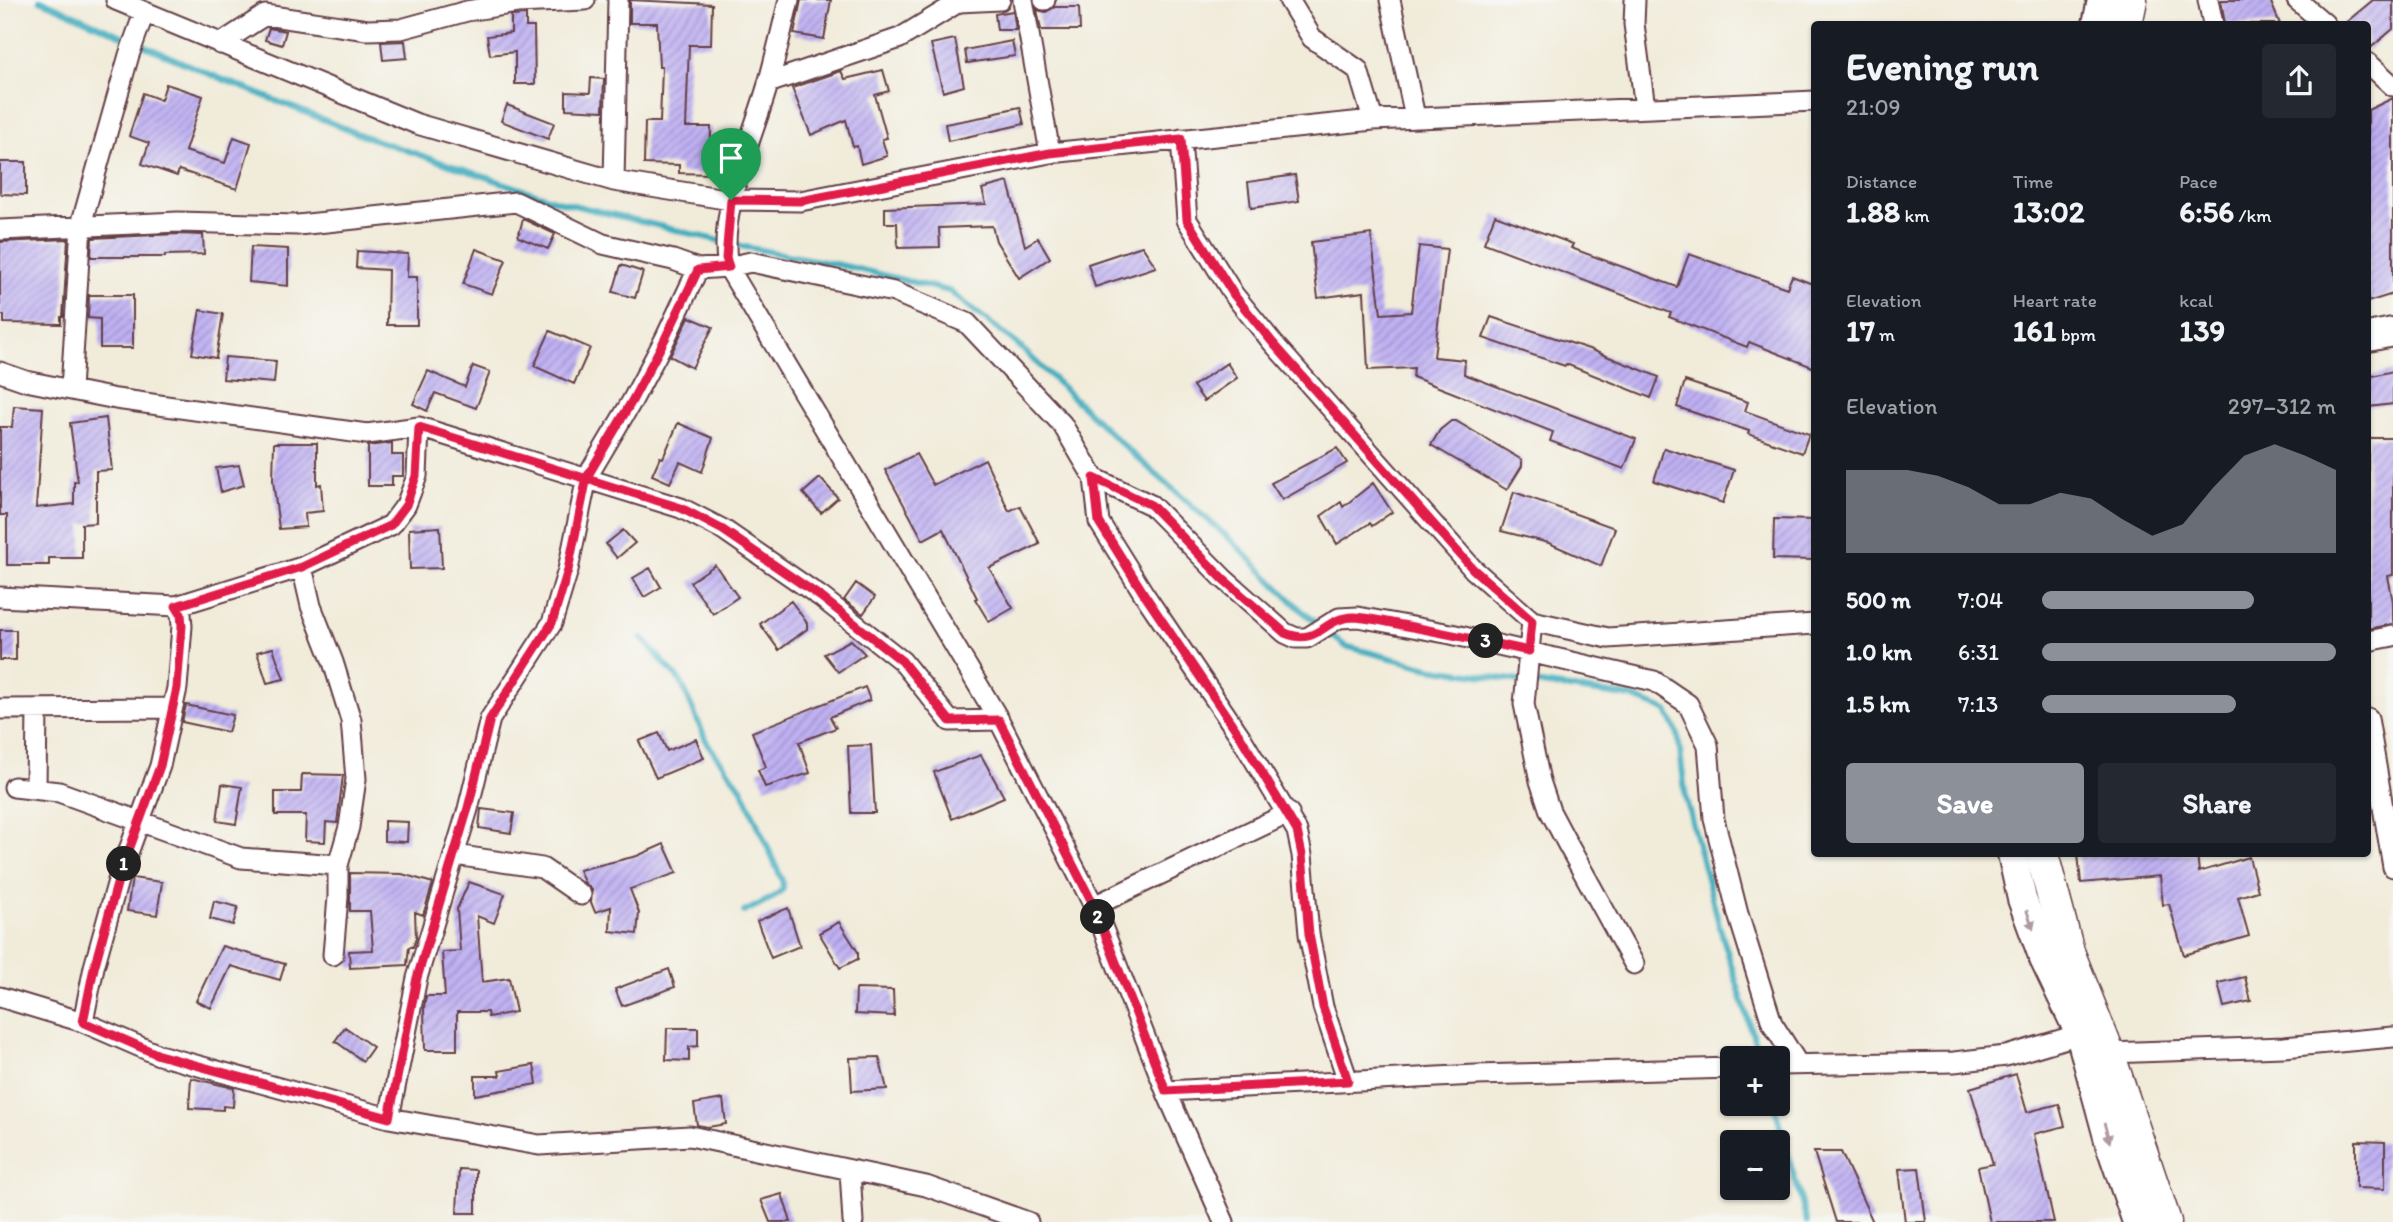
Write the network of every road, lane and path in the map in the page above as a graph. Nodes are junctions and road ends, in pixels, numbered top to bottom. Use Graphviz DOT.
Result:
graph roads {
  1 [pos="116,0"];
  2 [pos="585,0"];
  3 [pos="618,0"];
  4 [pos="789,0"];
  5 [pos="1000,0"];
  6 [pos="1023,0"];
  7 [pos="1289,0"];
  8 [pos="1390,0"];
  9 [pos="1635,0"];
  10 [pos="2102,0"];
  11 [pos="2131,0"];
  12 [pos="2208,0"];
  13 [pos="2305,3"];
  14 [pos="142,20"];
  15 [pos="2098,21"];
  16 [pos="2127,21"];
  17 [pos="2212,21"];
  18 [pos="2322,21"];
  19 [pos="220,44"];
  20 [pos="2371,66"];
  21 [pos="768,83"];
  22 [pos="2393,86"];
  23 [pos="1811,101"];
  24 [pos="1646,108"];
  25 [pos="1415,117"];
  26 [pos="1373,120"];
  27 [pos="1181,139"];
  28 [pos="1050,153"];
  29 [pos="614,181"];
  30 [pos="731,200"];
  31 [pos="81,225"];
  32 [pos="0,230"];
  33 [pos="727,262"];
  34 [pos="698,270"];
  35 [pos="2393,332"];
  36 [pos="2371,336"];
  37 [pos="0,372"];
  38 [pos="71,390"];
  39 [pos="419,427"];
  40 [pos="587,477"];
  41 [pos="1094,478"];
  42 [pos="302,567"];
  43 [pos="0,597"];
  44 [pos="176,606"];
  45 [pos="1532,621"];
  46 [pos="1811,624"];
  47 [pos="2393,636"];
  48 [pos="2371,640"];
  49 [pos="1528,660"];
  50 [pos="172,708"];
  51 [pos="0,709"];
  52 [pos="37,709"];
  53 [pos="999,720"];
  54 [pos="2371,730"];
  55 [pos="14,787"];
  56 [pos="36,789"];
  57 [pos="2388,801"];
  58 [pos="1289,813"];
  59 [pos="140,819"];
  60 [pos="455,855"];
  61 [pos="2013,857"];
  62 [pos="2043,857"];
  63 [pos="338,865"];
  64 [pos="2393,867"];
  65 [pos="581,895"];
  66 [pos="1094,906"];
  67 [pos="333,955"];
  68 [pos="1634,964"];
  69 [pos="0,997"];
  70 [pos="83,1022"];
  71 [pos="2080,1034"];
  72 [pos="2393,1038"];
  73 [pos="1781,1046"];
  74 [pos="2108,1053"];
  75 [pos="1790,1065"];
  76 [pos="1720,1068"];
  77 [pos="1348,1081"];
  78 [pos="1166,1091"];
  79 [pos="389,1118"];
  80 [pos="850,1170"];
  81 [pos="853,1222"];
  82 [pos="1028,1222"];
  83 [pos="1224,1222"];
  84 [pos="2137,1222"];
  85 [pos="2165,1222"];
  1 -- 14 [label="street"];
  2 -- 19 [label="street"];
  3 -- 29 [label="street"];
  4 -- 21 [label="street"];
  5 -- 21 [label="street"];
  6 -- 28 [label="street"];
  7 -- 26 [label="street"];
  8 -- 25 [label="street"];
  9 -- 24 [label="street"];
  10 -- 15 [label="main road"];
  11 -- 16 [label="main road"];
  12 -- 17 [label="street"];
  13 -- 18 [label="street"];
  14 -- 19 [label="street"];
  14 -- 31 [label="street"];
  19 -- 29 [label="street"];
  20 -- 22 [label="street"];
  21 -- 30 [label="street"];
  23 -- 24 [label="street"];
  24 -- 25 [label="street"];
  25 -- 26 [label="street"];
  26 -- 27 [label="street"];
  27 -- 28 [label="street"];
  27 -- 45 [label="street"];
  28 -- 30 [label="street"];
  29 -- 30 [label="street"];
  30 -- 33 [label="street"];
  31 -- 32 [label="street"];
  31 -- 34 [label="street"];
  31 -- 38 [label="street"];
  33 -- 34 [label="street"];
  33 -- 41 [label="street"];
  33 -- 53 [label="street"];
  34 -- 40 [label="street"];
  35 -- 36 [label="main road"];
  37 -- 38 [label="street"];
  38 -- 39 [label="street"];
  39 -- 40 [label="street"];
  39 -- 42 [label="street"];
  40 -- 53 [label="street"];
  40 -- 60 [label="street"];
  41 -- 49 [label="street"];
  41 -- 58 [label="street"];
  42 -- 44 [label="street"];
  42 -- 63 [label="street"];
  43 -- 44 [label="street"];
  44 -- 50 [label="street"];
  45 -- 46 [label="street"];
  45 -- 49 [label="street"];
  47 -- 48 [label="street"];
  49 -- 68 [label="street"];
  49 -- 73 [label="street"];
  50 -- 52 [label="street"];
  50 -- 59 [label="street"];
  51 -- 52 [label="street"];
  52 -- 56 [label="street"];
  53 -- 66 [label="street"];
  54 -- 57 [label="street"];
  55 -- 56 [label="street"];
  56 -- 59 [label="street"];
  57 -- 64 [label="street"];
  58 -- 66 [label="street"];
  58 -- 77 [label="street"];
  59 -- 63 [label="street"];
  59 -- 70 [label="street"];
  60 -- 65 [label="street"];
  60 -- 79 [label="street"];
  61 -- 71 [label="main road, one-way"];
  62 -- 74 [label="main road"];
  63 -- 67 [label="street"];
  66 -- 78 [label="street"];
  69 -- 70 [label="street"];
  70 -- 79 [label="street"];
  71 -- 75 [label="street"];
  71 -- 84 [label="main road, one-way"];
  72 -- 74 [label="street"];
  74 -- 85 [label="main road"];
  76 -- 77 [label="street"];
  77 -- 78 [label="street"];
  78 -- 83 [label="street"];
  79 -- 80 [label="street"];
  80 -- 81 [label="street"];
  80 -- 82 [label="street"];
}
